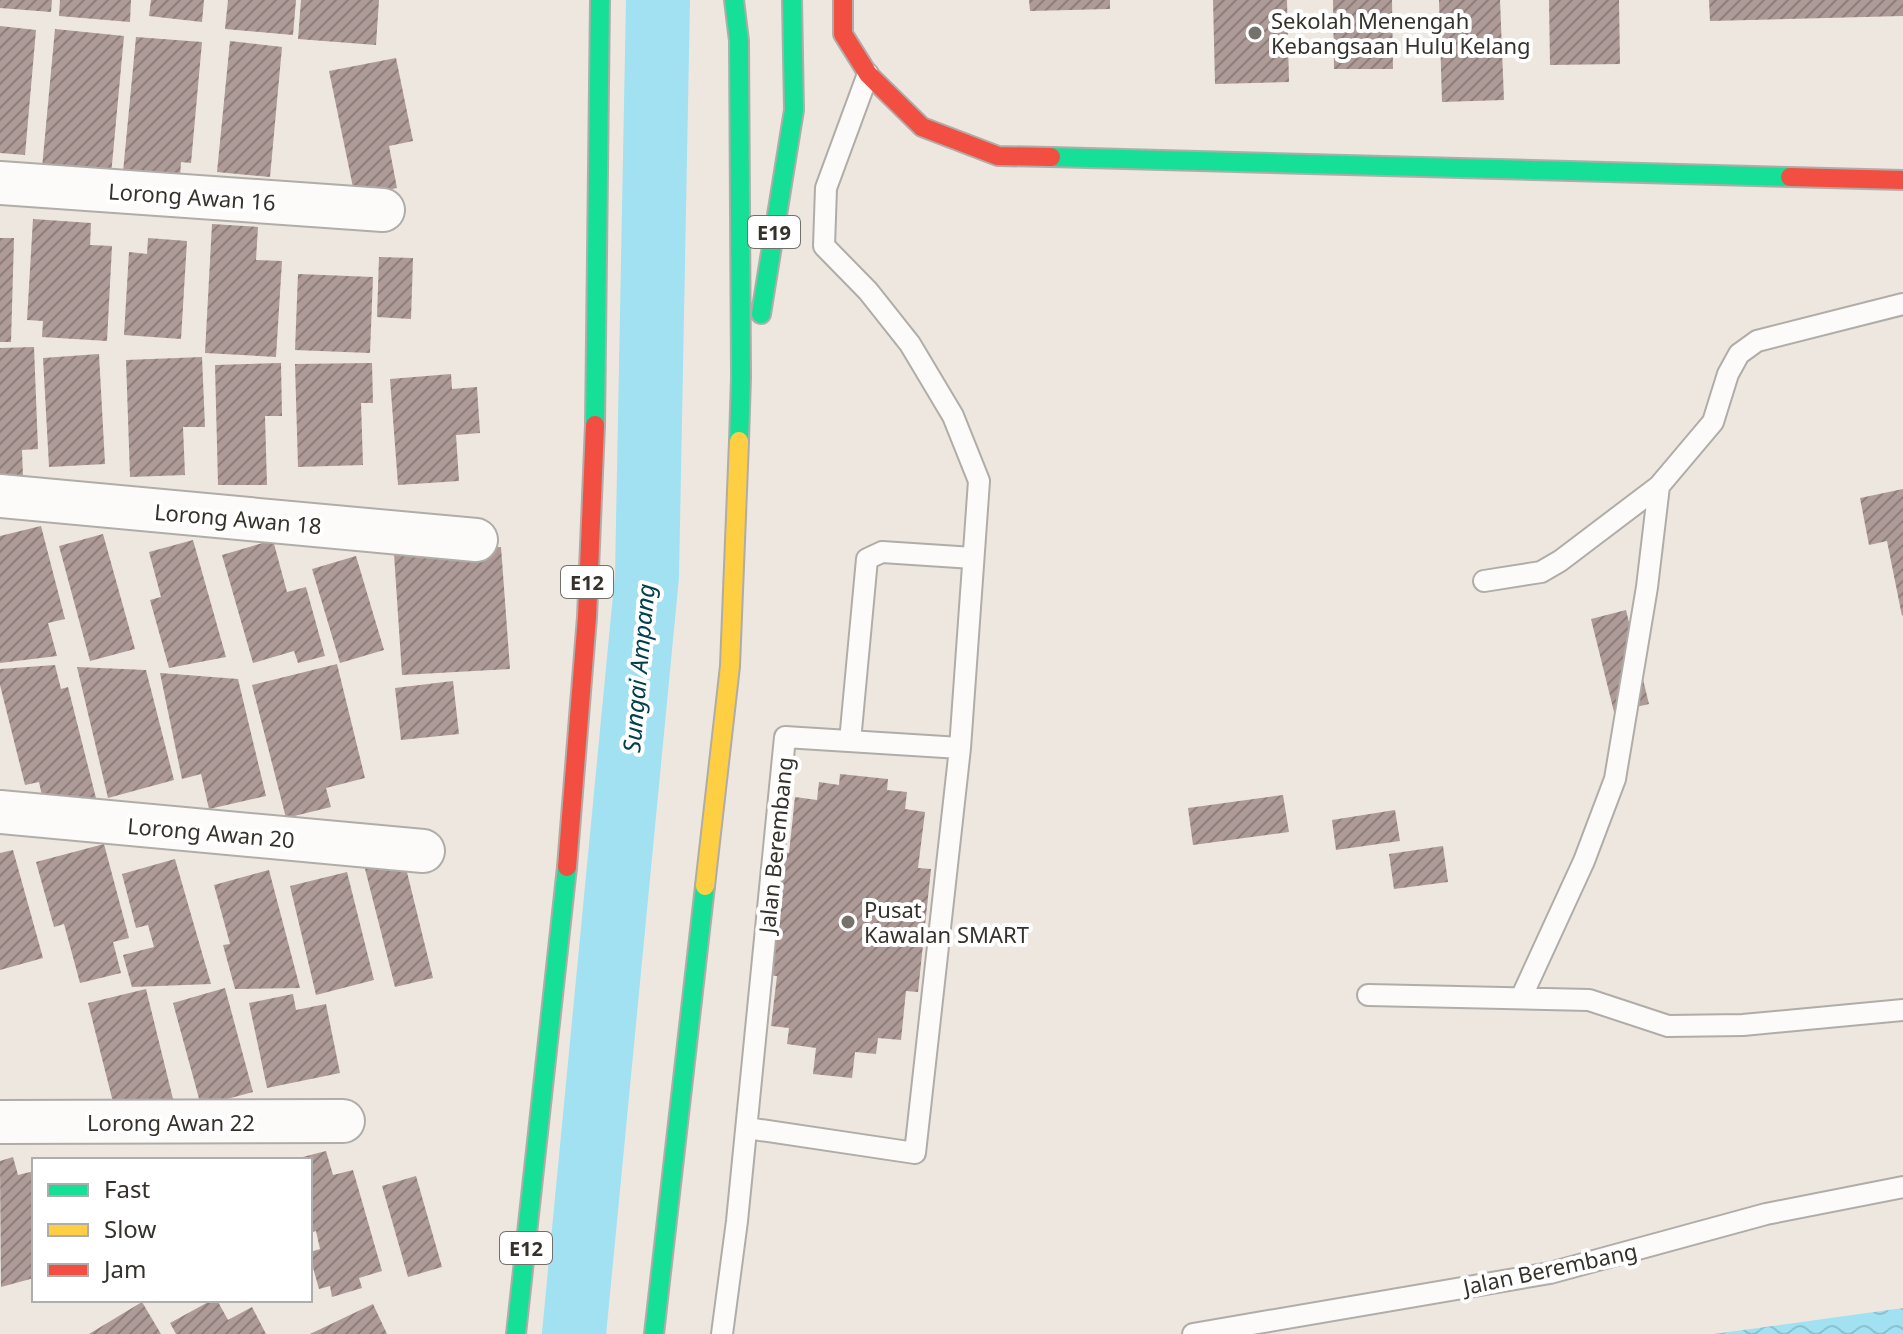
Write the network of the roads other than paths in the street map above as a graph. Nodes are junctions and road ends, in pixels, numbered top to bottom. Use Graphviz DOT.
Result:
graph roads {
  1 [pos="600,0"];
  2 [pos="734,0"];
  3 [pos="792,0"];
  4 [pos="843,0"];
  5 [pos="868,74"];
  6 [pos="1903,180"];
  7 [pos="0,183"];
  8 [pos="383,210"];
  9 [pos="1903,304"];
  10 [pos="738,463"];
  11 [pos="1659,486"];
  12 [pos="0,496"];
  13 [pos="476,540"];
  14 [pos="973,558"];
  15 [pos="1484,581"];
  16 [pos="850,741"];
  17 [pos="960,748"];
  18 [pos="0,812"];
  19 [pos="423,851"];
  20 [pos="1368,995"];
  21 [pos="1521,998"];
  22 [pos="1903,1010"];
  23 [pos="343,1121"];
  24 [pos="0,1122"];
  25 [pos="747,1128"];
  26 [pos="1903,1187"];
  27 [pos="516,1334"];
  28 [pos="654,1334"];
  29 [pos="722,1334"];
  30 [pos="1193,1334"];
  1 -- 27 [label="main road, E12"];
  2 -- 10 [label="main road"];
  3 -- 10 [label="main road, E19"];
  4 -- 5 [label="main road"];
  5 -- 6 [label="main road"];
  5 -- 14 [label="lane"];
  7 -- 8 [label="street, Lorong Awan 16"];
  9 -- 11 [label="lane"];
  10 -- 28 [label="main road"];
  11 -- 15 [label="lane"];
  11 -- 21 [label="lane"];
  12 -- 13 [label="street, Lorong Awan 18"];
  14 -- 16 [label="lane"];
  14 -- 17 [label="lane"];
  16 -- 17 [label="lane, Jalan Berembang"];
  16 -- 25 [label="lane, Jalan Berembang"];
  17 -- 25 [label="lane"];
  18 -- 19 [label="street, Lorong Awan 20"];
  20 -- 21 [label="lane"];
  21 -- 22 [label="lane"];
  23 -- 24 [label="street, Lorong Awan 22"];
  25 -- 29 [label="lane, Jalan Berembang"];
  26 -- 30 [label="lane, Jalan Berembang"];
}
